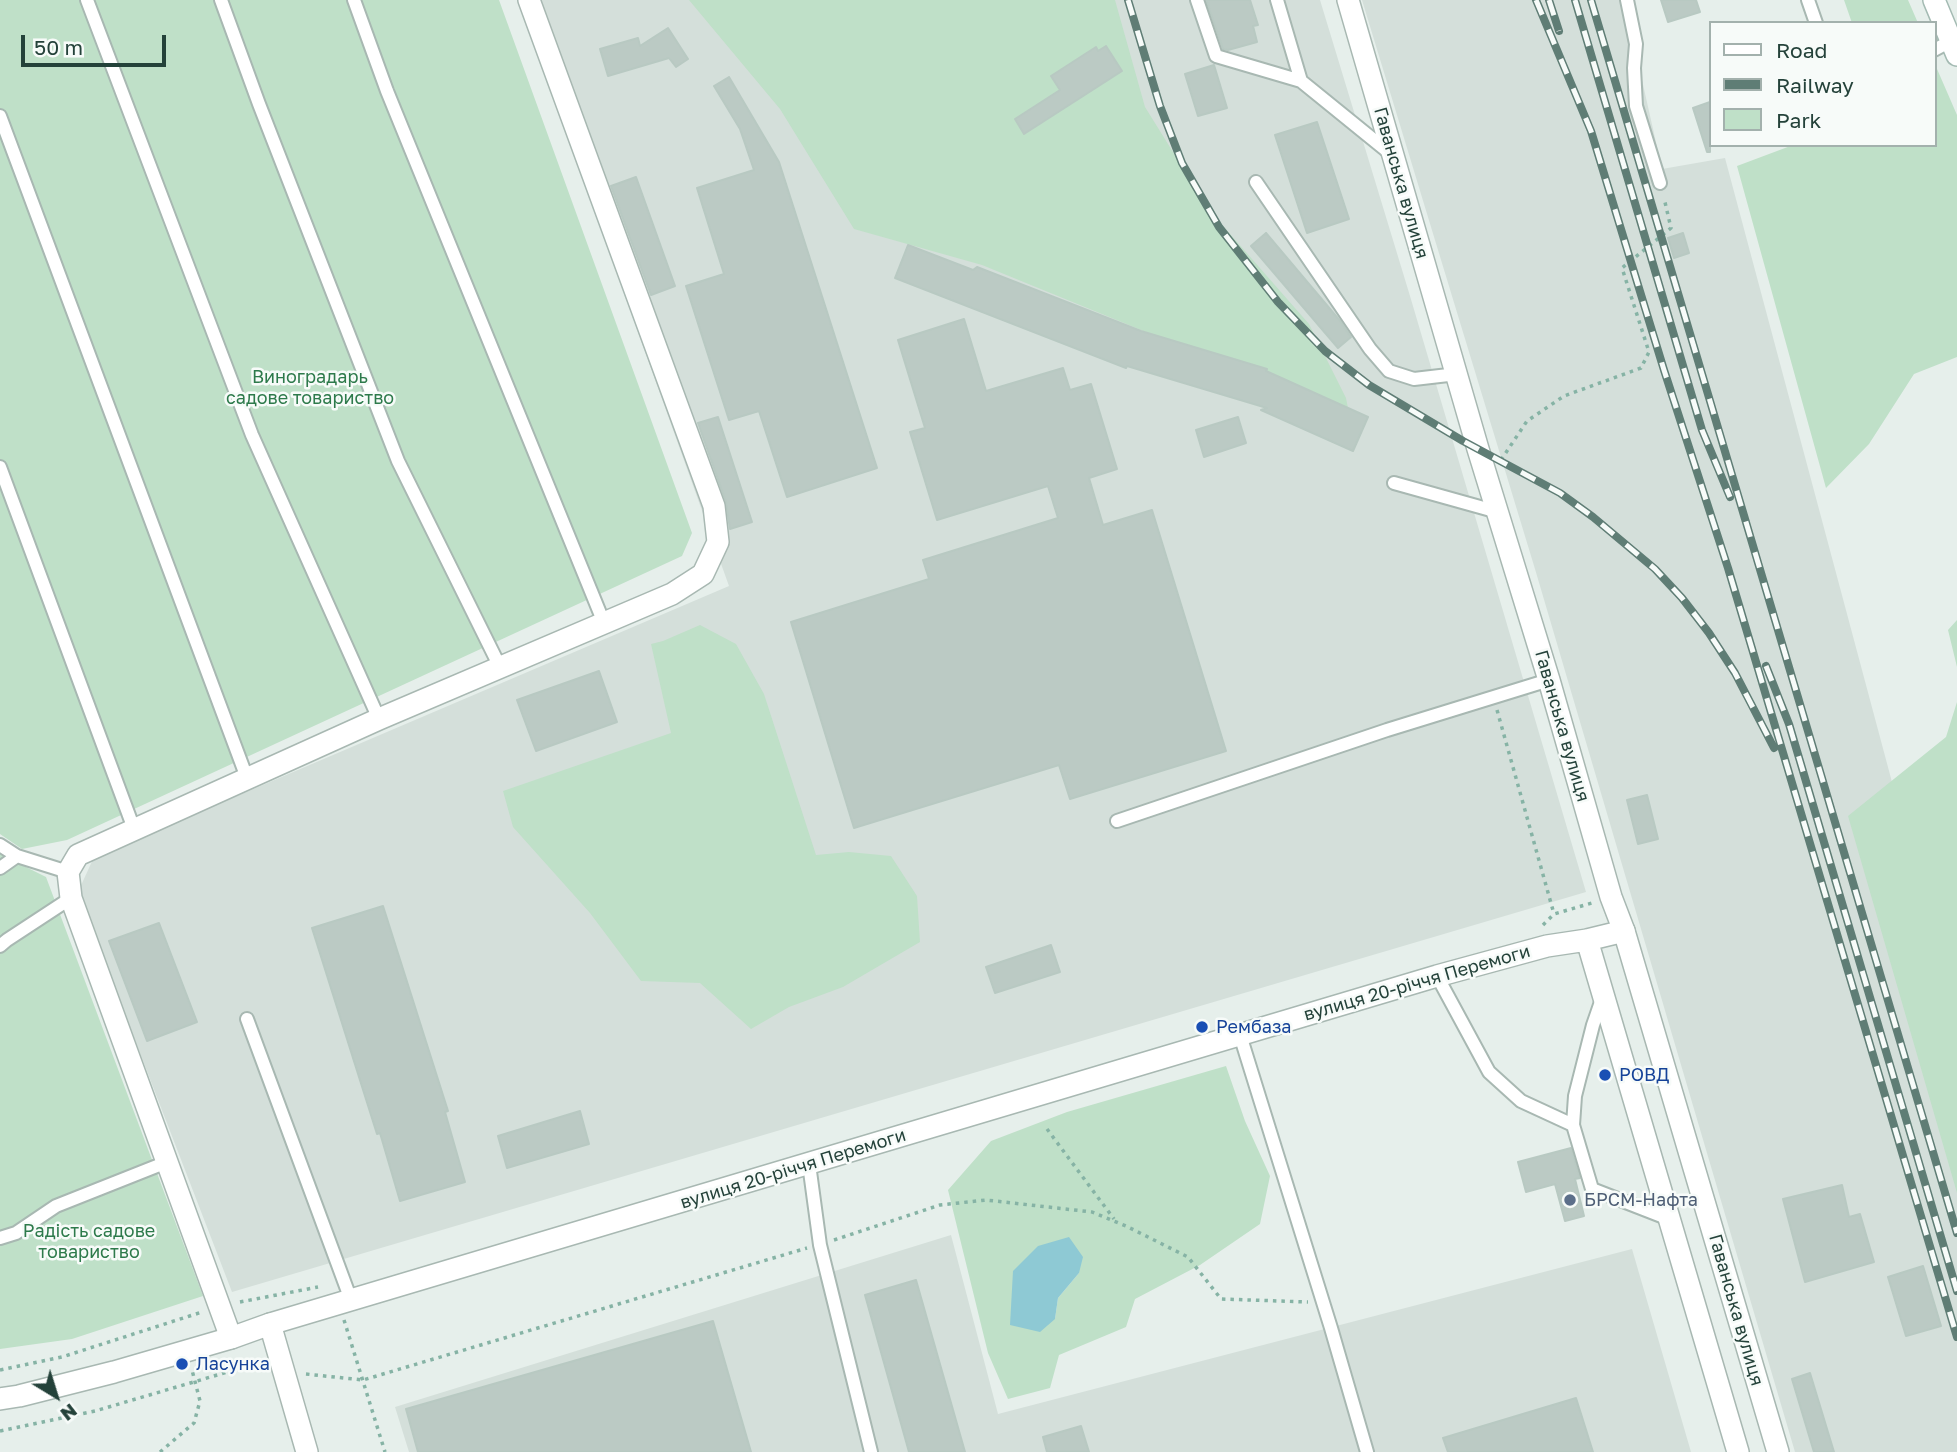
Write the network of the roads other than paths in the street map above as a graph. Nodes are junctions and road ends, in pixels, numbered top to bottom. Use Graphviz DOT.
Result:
graph roads {
  1 [pos="87,0"];
  2 [pos="221,0"];
  3 [pos="354,0"];
  4 [pos="529,0"];
  5 [pos="1197,0"];
  6 [pos="1277,0"];
  7 [pos="1348,0"];
  8 [pos="1627,0"];
  9 [pos="1808,0"];
  10 [pos="1934,0"];
  11 [pos="1948,0"];
  12 [pos="1815,21"];
  13 [pos="1947,42"];
  14 [pos="1301,81"];
  15 [pos="0,116"];
  16 [pos="1394,156"];
  17 [pos="1256,182"];
  18 [pos="1660,183"];
  19 [pos="1457,374"];
  20 [pos="0,467"];
  21 [pos="1394,483"];
  22 [pos="1498,512"];
  23 [pos="604,623"];
  24 [pos="500,667"];
  25 [pos="1549,680"];
  26 [pos="379,719"];
  27 [pos="247,778"];
  28 [pos="1116,821"];
  29 [pos="134,829"];
  30 [pos="0,845"];
  31 [pos="17,856"];
  32 [pos="0,868"];
  33 [pos="68,872"];
  34 [pos="71,898"];
  35 [pos="1624,931"];
  36 [pos="1587,940"];
  37 [pos="0,946"];
  38 [pos="1437,976"];
  39 [pos="1604,995"];
  40 [pos="247,1020"];
  41 [pos="1240,1035"];
  42 [pos="1573,1125"];
  43 [pos="167,1162"];
  44 [pos="809,1164"];
  45 [pos="1669,1219"];
  46 [pos="0,1238"];
  47 [pos="345,1302"];
  48 [pos="270,1324"];
  49 [pos="232,1338"];
  50 [pos="0,1399"];
  51 [pos="307,1452"];
  52 [pos="871,1452"];
  53 [pos="1367,1452"];
  54 [pos="1738,1452"];
  55 [pos="1778,1452"];
  1 -- 26 [label="lane"];
  2 -- 24 [label="lane"];
  3 -- 23 [label="lane"];
  4 -- 23 [label="street"];
  5 -- 14 [label="lane"];
  6 -- 14 [label="lane"];
  7 -- 16 [label="street, Гаванська вулиця"];
  8 -- 18 [label="lane"];
  9 -- 12 [label="lane"];
  10 -- 13 [label="street"];
  11 -- 13 [label="lane"];
  14 -- 16 [label="lane"];
  15 -- 27 [label="lane"];
  16 -- 19 [label="street, Гаванська вулиця"];
  17 -- 19 [label="lane"];
  19 -- 22 [label="street, Гаванська вулиця"];
  20 -- 29 [label="lane"];
  21 -- 22 [label="lane"];
  22 -- 25 [label="street, Гаванська вулиця"];
  23 -- 24 [label="street"];
  24 -- 26 [label="street"];
  25 -- 28 [label="lane"];
  25 -- 35 [label="street, Гаванська вулиця"];
  26 -- 27 [label="street"];
  27 -- 29 [label="street"];
  29 -- 33 [label="street"];
  30 -- 31 [label="lane"];
  31 -- 32 [label="lane"];
  31 -- 33 [label="lane"];
  33 -- 34 [label="street"];
  34 -- 37 [label="lane"];
  34 -- 43 [label="street"];
  35 -- 36 [label="street, вулиця 20-річчя Перемоги"];
  35 -- 55 [label="street, Гаванська вулиця"];
  36 -- 38 [label="street, вулиця 20-річчя Перемоги"];
  36 -- 39 [label="street"];
  38 -- 41 [label="street, вулиця 20-річчя Перемоги"];
  38 -- 42 [label="lane"];
  39 -- 42 [label="lane"];
  39 -- 45 [label="street"];
  40 -- 47 [label="lane"];
  41 -- 44 [label="street, вулиця 20-річчя Перемоги"];
  41 -- 53 [label="lane"];
  42 -- 45 [label="lane"];
  43 -- 46 [label="lane"];
  43 -- 49 [label="street"];
  44 -- 47 [label="street, вулиця 20-річчя Перемоги"];
  44 -- 52 [label="lane"];
  45 -- 54 [label="street"];
  47 -- 48 [label="street, вулиця 20-річчя Перемоги"];
  48 -- 49 [label="street, вулиця 20-річчя Перемоги"];
  48 -- 51 [label="street"];
  49 -- 50 [label="street, вулиця 20-річчя Перемоги"];
}
